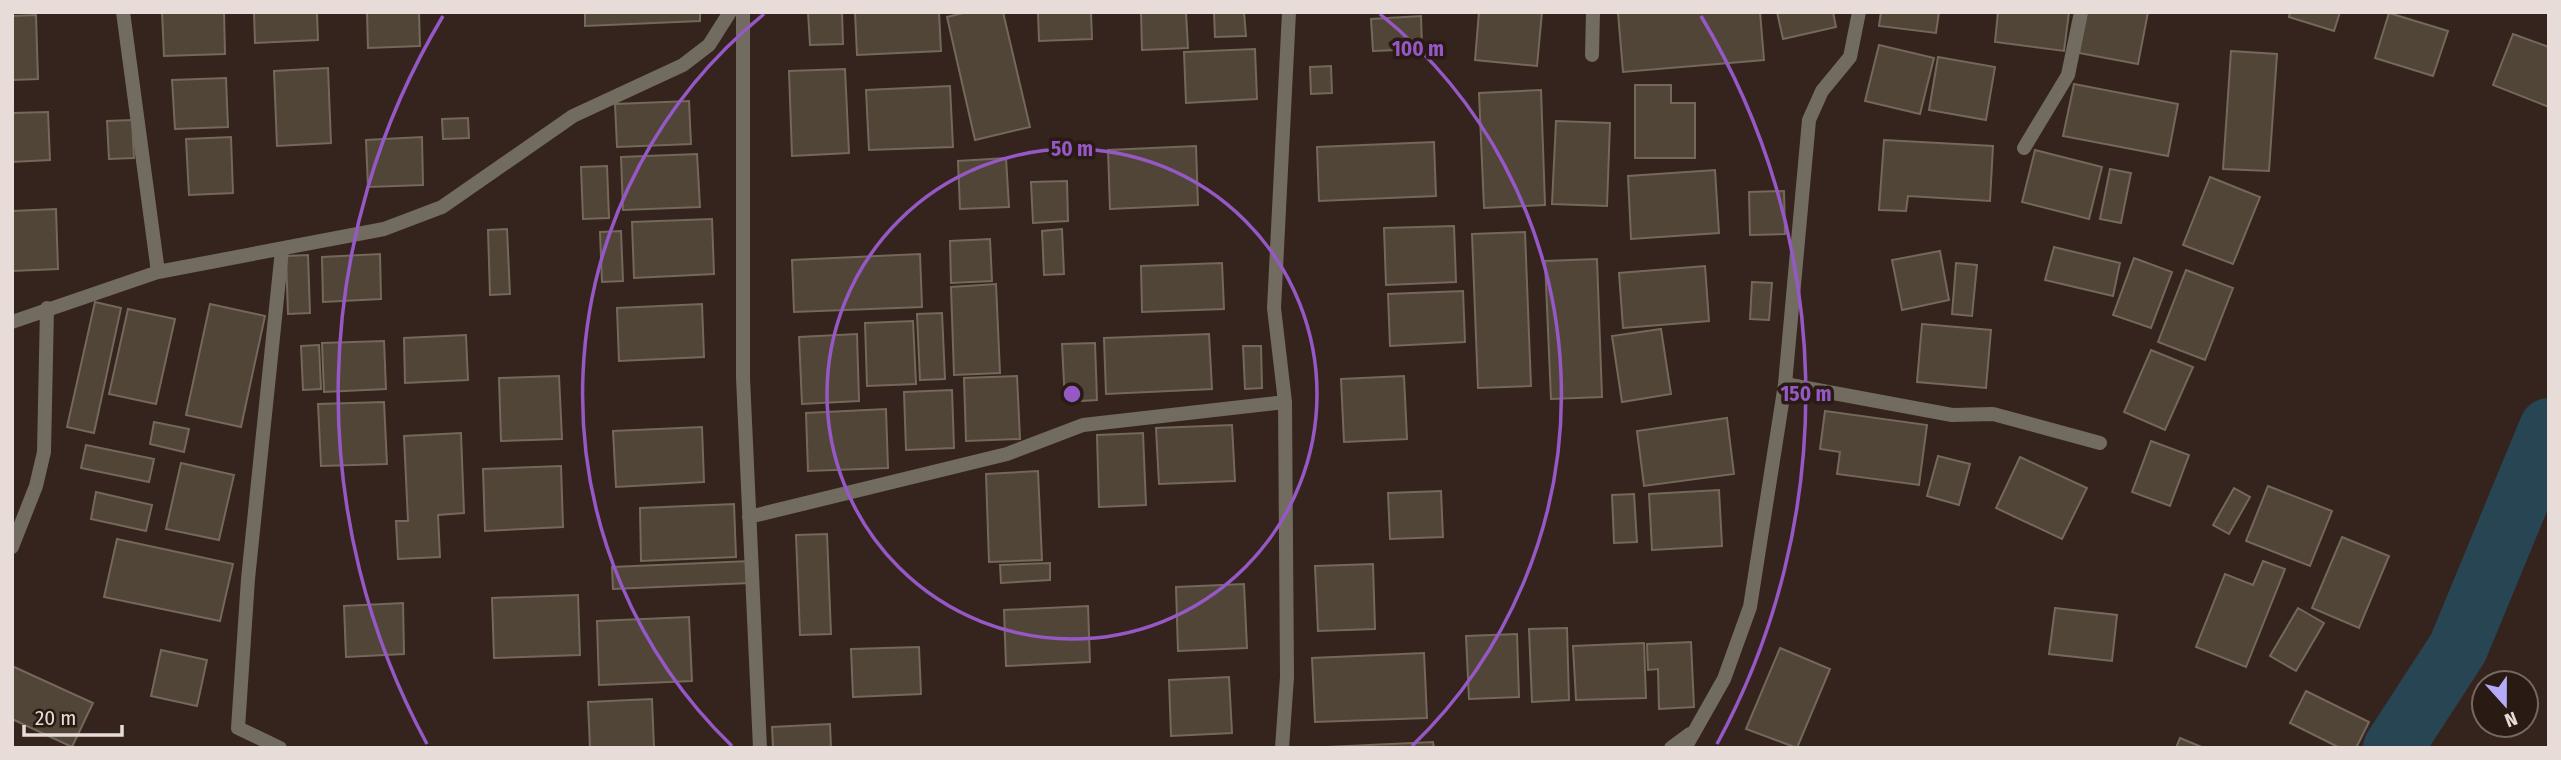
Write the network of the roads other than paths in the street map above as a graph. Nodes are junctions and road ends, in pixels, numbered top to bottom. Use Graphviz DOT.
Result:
graph roads {
  1 [pos="123,12"];
  2 [pos="730,12"];
  3 [pos="743,12"];
  4 [pos="1289,12"];
  5 [pos="1593,12"];
  6 [pos="1858,12"];
  7 [pos="2081,12"];
  8 [pos="1592,55"];
  9 [pos="2024,148"];
  10 [pos="282,250"];
  11 [pos="159,272"];
  12 [pos="47,308"];
  13 [pos="12,322"];
  14 [pos="1785,383"];
  15 [pos="1285,402"];
  16 [pos="2100,443"];
  17 [pos="749,517"];
  18 [pos="12,547"];
  19 [pos="1694,732"];
  20 [pos="280,748"];
  21 [pos="760,748"];
  22 [pos="1282,748"];
  23 [pos="1671,748"];
  24 [pos="1685,748"];
  1 -- 11 [label="street"];
  2 -- 10 [label="street"];
  3 -- 17 [label="street"];
  4 -- 15 [label="street"];
  5 -- 8 [label="street"];
  6 -- 14 [label="street"];
  7 -- 9 [label="street"];
  10 -- 11 [label="street"];
  10 -- 20 [label="street"];
  11 -- 12 [label="street"];
  12 -- 13 [label="street"];
  12 -- 18 [label="street"];
  14 -- 16 [label="street"];
  14 -- 19 [label="street"];
  15 -- 17 [label="street"];
  15 -- 22 [label="street"];
  17 -- 21 [label="street"];
  19 -- 23 [label="street"];
  19 -- 24 [label="street"];
}
